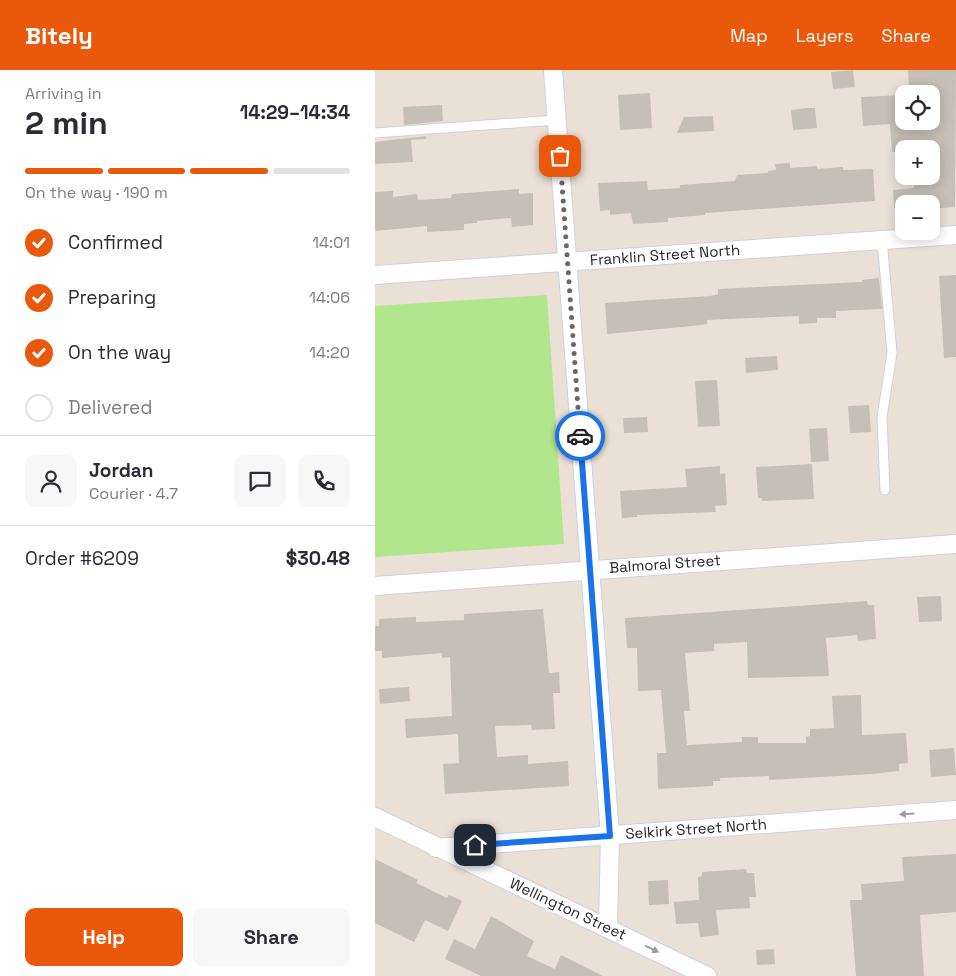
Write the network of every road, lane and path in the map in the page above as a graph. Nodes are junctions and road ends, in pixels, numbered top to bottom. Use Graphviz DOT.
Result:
graph roads {
  1 [pos="553,70"];
  2 [pos="557,120"];
  3 [pos="375,133"];
  4 [pos="956,236"];
  5 [pos="882,240"];
  6 [pos="567,262"];
  7 [pos="375,275"];
  8 [pos="885,490"];
  9 [pos="956,544"];
  10 [pos="589,569"];
  11 [pos="375,586"];
  12 [pos="956,810"];
  13 [pos="375,817"];
  14 [pos="610,836"];
  15 [pos="436,848"];
  16 [pos="608,927"];
  17 [pos="707,976"];
  1 -- 2 [label="street"];
  2 -- 3 [label="lane"];
  2 -- 6 [label="street"];
  4 -- 5 [label="street, Franklin Street North"];
  5 -- 6 [label="street, Franklin Street North"];
  5 -- 8 [label="lane"];
  6 -- 7 [label="street, Franklin Street North"];
  6 -- 10 [label="street"];
  9 -- 10 [label="street, Balmoral Street"];
  10 -- 11 [label="street, Balmoral Street"];
  10 -- 14 [label="street"];
  12 -- 14 [label="street, Selkirk Street North, one-way"];
  13 -- 15 [label="street, Wellington Street"];
  14 -- 15 [label="street, Selkirk Street North"];
  14 -- 16 [label="street"];
  15 -- 16 [label="street, Wellington Street"];
  16 -- 17 [label="street, Wellington Street, one-way"];
}
